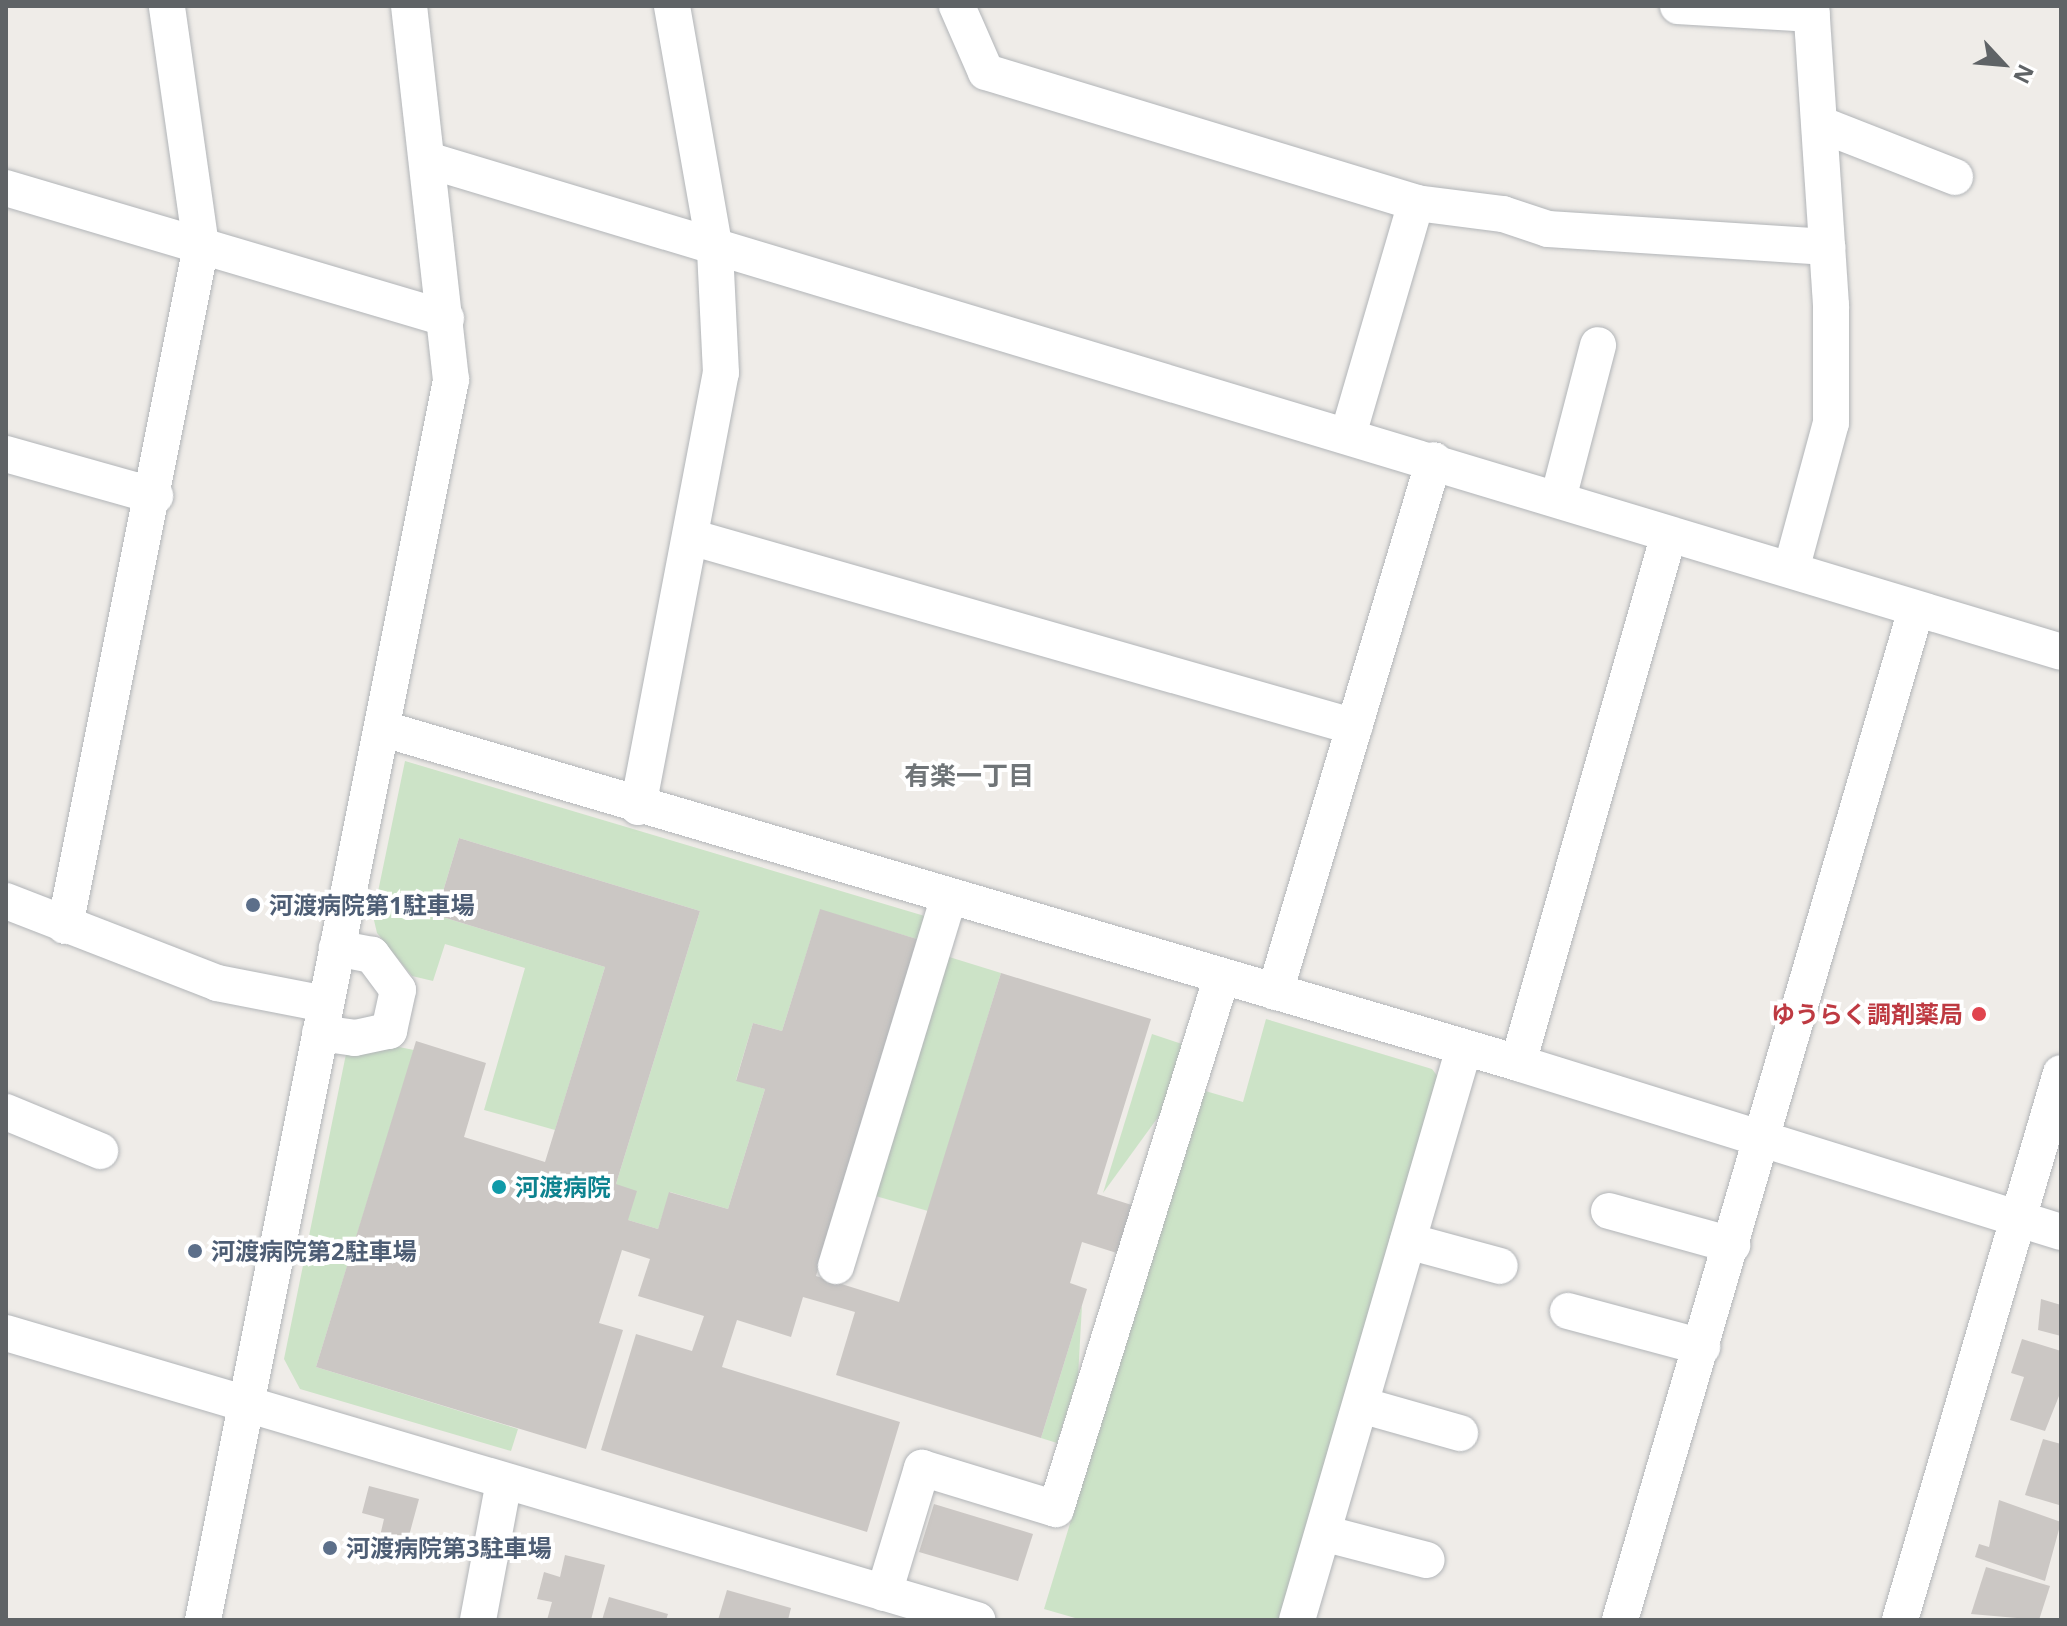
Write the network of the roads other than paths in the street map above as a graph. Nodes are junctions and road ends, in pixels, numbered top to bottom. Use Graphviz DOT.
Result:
graph roads {
  1 [pos="167,6"];
  2 [pos="409,6"];
  3 [pos="672,6"];
  4 [pos="957,6"];
  5 [pos="1678,6"];
  6 [pos="1721,8"];
  7 [pos="1812,10"];
  8 [pos="1820,124"];
  9 [pos="431,161"];
  10 [pos="1955,177"];
  11 [pos="6,188"];
  12 [pos="1416,203"];
  13 [pos="201,246"];
  14 [pos="1827,247"];
  15 [pos="715,250"];
  16 [pos="446,318"];
  17 [pos="1598,345"];
  18 [pos="1348,435"];
  19 [pos="6,454"];
  20 [pos="1434,460"];
  21 [pos="155,496"];
  22 [pos="1558,499"];
  23 [pos="1669,534"];
  24 [pos="694,538"];
  25 [pos="1791,570"];
  26 [pos="1916,610"];
  27 [pos="2061,652"];
  28 [pos="1355,727"];
  29 [pos="384,729"];
  30 [pos="638,807"];
  31 [pos="949,897"];
  32 [pos="6,901"];
  33 [pos="65,926"];
  34 [pos="337,948"];
  35 [pos="1222,976"];
  36 [pos="1275,992"];
  37 [pos="323,1018"];
  38 [pos="1464,1048"];
  39 [pos="1518,1063"];
  40 [pos="2061,1073"];
  41 [pos="6,1112"];
  42 [pos="1762,1141"];
  43 [pos="100,1151"];
  44 [pos="1609,1211"];
  45 [pos="2018,1219"];
  46 [pos="2061,1232"];
  47 [pos="1408,1241"];
  48 [pos="1732,1245"];
  49 [pos="836,1266"];
  50 [pos="1500,1266"];
  51 [pos="1568,1311"];
  52 [pos="6,1333"];
  53 [pos="1702,1347"];
  54 [pos="249,1403"];
  55 [pos="1361,1405"];
  56 [pos="1460,1433"];
  57 [pos="504,1481"];
  58 [pos="1323,1533"];
  59 [pos="1427,1560"];
  60 [pos="884,1593"];
  61 [pos="203,1620"];
  62 [pos="478,1620"];
  63 [pos="977,1620"];
  64 [pos="1297,1620"];
  65 [pos="1620,1620"];
  66 [pos="1900,1620"];
  1 -- 13 [label="street"];
  2 -- 9 [label="street"];
  3 -- 15 [label="street"];
  4 -- 12 [label="street"];
  5 -- 6 [label="street"];
  6 -- 7 [label="street"];
  7 -- 8 [label="street"];
  8 -- 10 [label="street"];
  8 -- 14 [label="street"];
  9 -- 15 [label="street"];
  9 -- 16 [label="street"];
  11 -- 13 [label="street"];
  12 -- 14 [label="street"];
  12 -- 18 [label="street"];
  13 -- 16 [label="street"];
  13 -- 21 [label="street"];
  14 -- 25 [label="street"];
  15 -- 18 [label="street"];
  15 -- 24 [label="street"];
  16 -- 29 [label="street"];
  17 -- 22 [label="street"];
  18 -- 20 [label="street"];
  19 -- 21 [label="street"];
  20 -- 22 [label="street"];
  20 -- 28 [label="street"];
  21 -- 33 [label="street"];
  22 -- 23 [label="street"];
  23 -- 25 [label="street"];
  23 -- 39 [label="street"];
  24 -- 28 [label="street"];
  24 -- 30 [label="street"];
  25 -- 26 [label="street"];
  26 -- 27 [label="street"];
  26 -- 42 [label="street"];
  28 -- 36 [label="street"];
  29 -- 30 [label="street"];
  29 -- 34 [label="street"];
  30 -- 31 [label="street"];
  31 -- 35 [label="street"];
  31 -- 49 [label="street"];
  32 -- 33 [label="street"];
  33 -- 37 [label="street"];
  34 -- 37 [label="street"];
  34 -- 37 [label="street"];
  35 -- 36 [label="street"];
  35 -- 60 [label="street"];
  36 -- 38 [label="street"];
  37 -- 54 [label="street"];
  38 -- 39 [label="street"];
  38 -- 47 [label="street"];
  39 -- 42 [label="street"];
  40 -- 45 [label="street"];
  41 -- 43 [label="street"];
  42 -- 45 [label="street"];
  42 -- 48 [label="street"];
  44 -- 48 [label="street"];
  45 -- 46 [label="street"];
  45 -- 66 [label="street"];
  47 -- 50 [label="street"];
  47 -- 55 [label="street"];
  48 -- 53 [label="street"];
  51 -- 53 [label="street"];
  52 -- 54 [label="street"];
  53 -- 65 [label="street"];
  54 -- 57 [label="street"];
  54 -- 61 [label="street"];
  55 -- 56 [label="street"];
  55 -- 58 [label="street"];
  57 -- 60 [label="street"];
  57 -- 62 [label="street"];
  58 -- 59 [label="street"];
  58 -- 64 [label="street"];
  60 -- 63 [label="street"];
}
